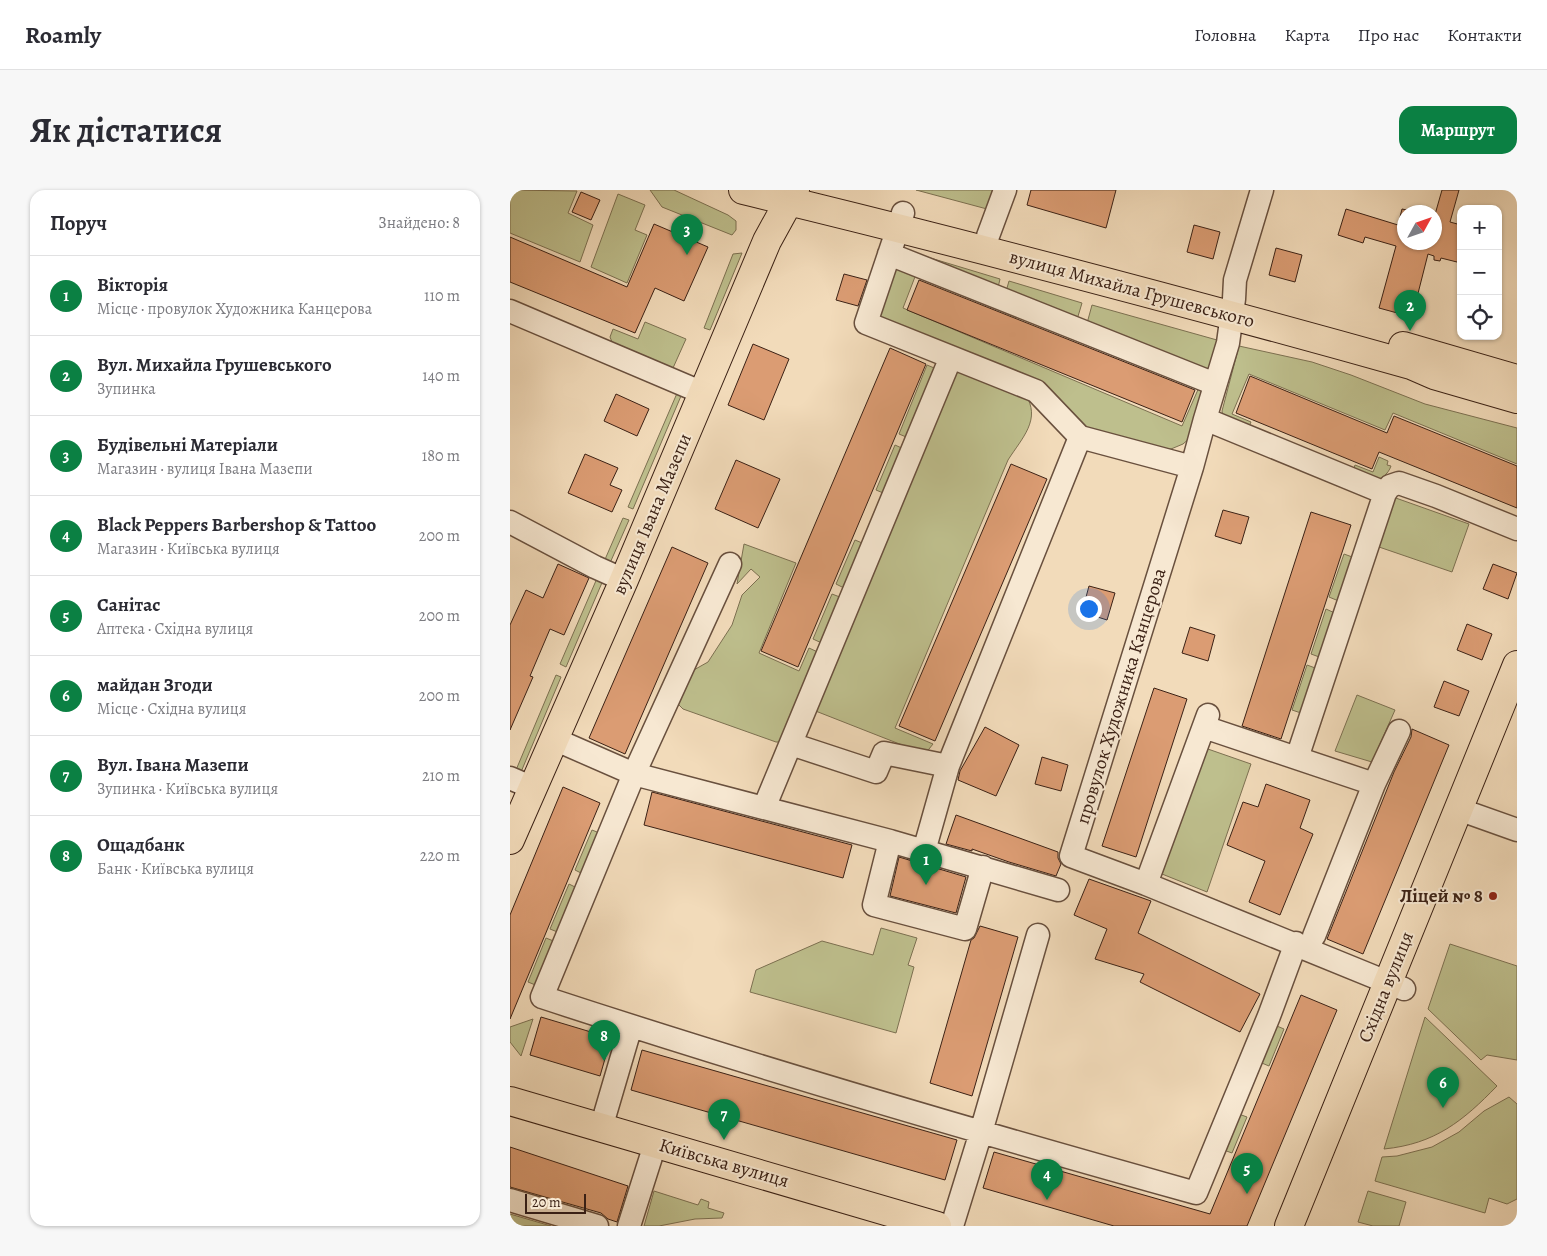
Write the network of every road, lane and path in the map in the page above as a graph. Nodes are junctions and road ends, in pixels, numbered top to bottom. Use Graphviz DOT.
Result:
graph roads {
  1 [pos="743,190"];
  2 [pos="1005,190"];
  3 [pos="1262,190"];
  4 [pos="798,194"];
  5 [pos="901,220"];
  6 [pos="988,236"];
  7 [pos="890,254"];
  8 [pos="1233,307"];
  9 [pos="510,311"];
  10 [pos="951,357"];
  11 [pos="1517,379"];
  12 [pos="1216,384"];
  13 [pos="703,393"];
  14 [pos="1517,399"];
  15 [pos="1204,419"];
  16 [pos="1080,438"];
  17 [pos="1192,466"];
  18 [pos="1385,493"];
  19 [pos="510,522"];
  20 [pos="1517,530"];
  21 [pos="730,564"];
  22 [pos="624,580"];
  23 [pos="1517,665"];
  24 [pos="1517,712"];
  25 [pos="1399,730"];
  26 [pos="554,739"];
  27 [pos="791,744"];
  28 [pos="1297,758"];
  29 [pos="948,766"];
  30 [pos="634,774"];
  31 [pos="521,783"];
  32 [pos="1374,784"];
  33 [pos="764,808"];
  34 [pos="1467,812"];
  35 [pos="1517,830"];
  36 [pos="510,840"];
  37 [pos="890,841"];
  38 [pos="924,850"];
  39 [pos="983,867"];
  40 [pos="1146,884"];
  41 [pos="1058,890"];
  42 [pos="1038,935"];
  43 [pos="1305,940"];
  44 [pos="1396,986"];
  45 [pos="631,1026"];
  46 [pos="510,1101"];
  47 [pos="510,1115"];
  48 [pos="601,1128"];
  49 [pos="982,1132"];
  50 [pos="651,1157"];
  51 [pos="510,1200"];
  52 [pos="597,1226"];
  53 [pos="629,1226"];
  54 [pos="891,1226"];
  55 [pos="937,1226"];
  56 [pos="952,1226"];
  57 [pos="1289,1226"];
  58 [pos="1306,1226"];
  1 -- 4 [label="main road, вулиця Михайла Грушевського"];
  2 -- 6 [label="street"];
  3 -- 8 [label="street, провулок Художника Канцерова"];
  4 -- 5 [label="main road, вулиця Михайла Грушевського"];
  4 -- 13 [label="main road, вулиця Івана Мазепи"];
  5 -- 6 [label="main road, вулиця Михайла Грушевського"];
  5 -- 7 [label="street"];
  5 -- 8 [label="main road, вулиця Михайла Грушевського"];
  6 -- 8 [label="main road, вулиця Михайла Грушевського"];
  7 -- 10 [label="street"];
  7 -- 12 [label="street"];
  8 -- 11 [label="main road, вулиця Михайла Грушевського"];
  8 -- 12 [label="street, провулок Художника Канцерова"];
  8 -- 14 [label="main road, вулиця Михайла Грушевського"];
  9 -- 13 [label="street"];
  10 -- 16 [label="street"];
  10 -- 27 [label="street"];
  12 -- 15 [label="street, провулок Художника Канцерова"];
  13 -- 22 [label="main road, вулиця Івана Мазепи"];
  15 -- 17 [label="street, провулок Художника Канцерова"];
  15 -- 18 [label="street"];
  16 -- 17 [label="street"];
  16 -- 29 [label="street"];
  17 -- 40 [label="street, провулок Художника Канцерова"];
  18 -- 20 [label="street"];
  18 -- 28 [label="street"];
  19 -- 22 [label="street"];
  21 -- 30 [label="street"];
  22 -- 26 [label="main road, вулиця Івана Мазепи"];
  23 -- 34 [label="main road, Східна вулиця"];
  24 -- 34 [label="main road, Східна вулиця"];
  25 -- 32 [label="street"];
  26 -- 30 [label="street"];
  26 -- 31 [label="main road, вулиця Івана Мазепи"];
  27 -- 29 [label="street"];
  27 -- 33 [label="street"];
  28 -- 32 [label="street"];
  28 -- 40 [label="street"];
  29 -- 38 [label="street"];
  30 -- 33 [label="street"];
  30 -- 45 [label="street"];
  31 -- 36 [label="main road, вулиця Івана Мазепи"];
  32 -- 43 [label="street"];
  33 -- 37 [label="street"];
  34 -- 35 [label="street"];
  34 -- 44 [label="main road, Східна вулиця"];
  37 -- 38 [label="street"];
  37 -- 39 [label="street"];
  38 -- 39 [label="street"];
  39 -- 41 [label="street"];
  40 -- 43 [label="street, провулок Художника Канцерова"];
  42 -- 49 [label="street"];
  43 -- 44 [label="street, провулок Художника Канцерова"];
  43 -- 49 [label="street"];
  44 -- 57 [label="main road, Східна вулиця"];
  44 -- 58 [label="main road, Східна вулиця"];
  45 -- 48 [label="street"];
  45 -- 49 [label="street"];
  46 -- 48 [label="main road, Київська вулиця"];
  47 -- 50 [label="main road, Київська вулиця"];
  48 -- 55 [label="main road, Київська вулиця"];
  49 -- 56 [label="street"];
  50 -- 53 [label="street"];
  50 -- 54 [label="main road, Київська вулиця"];
  51 -- 52 [label="street"];
}
